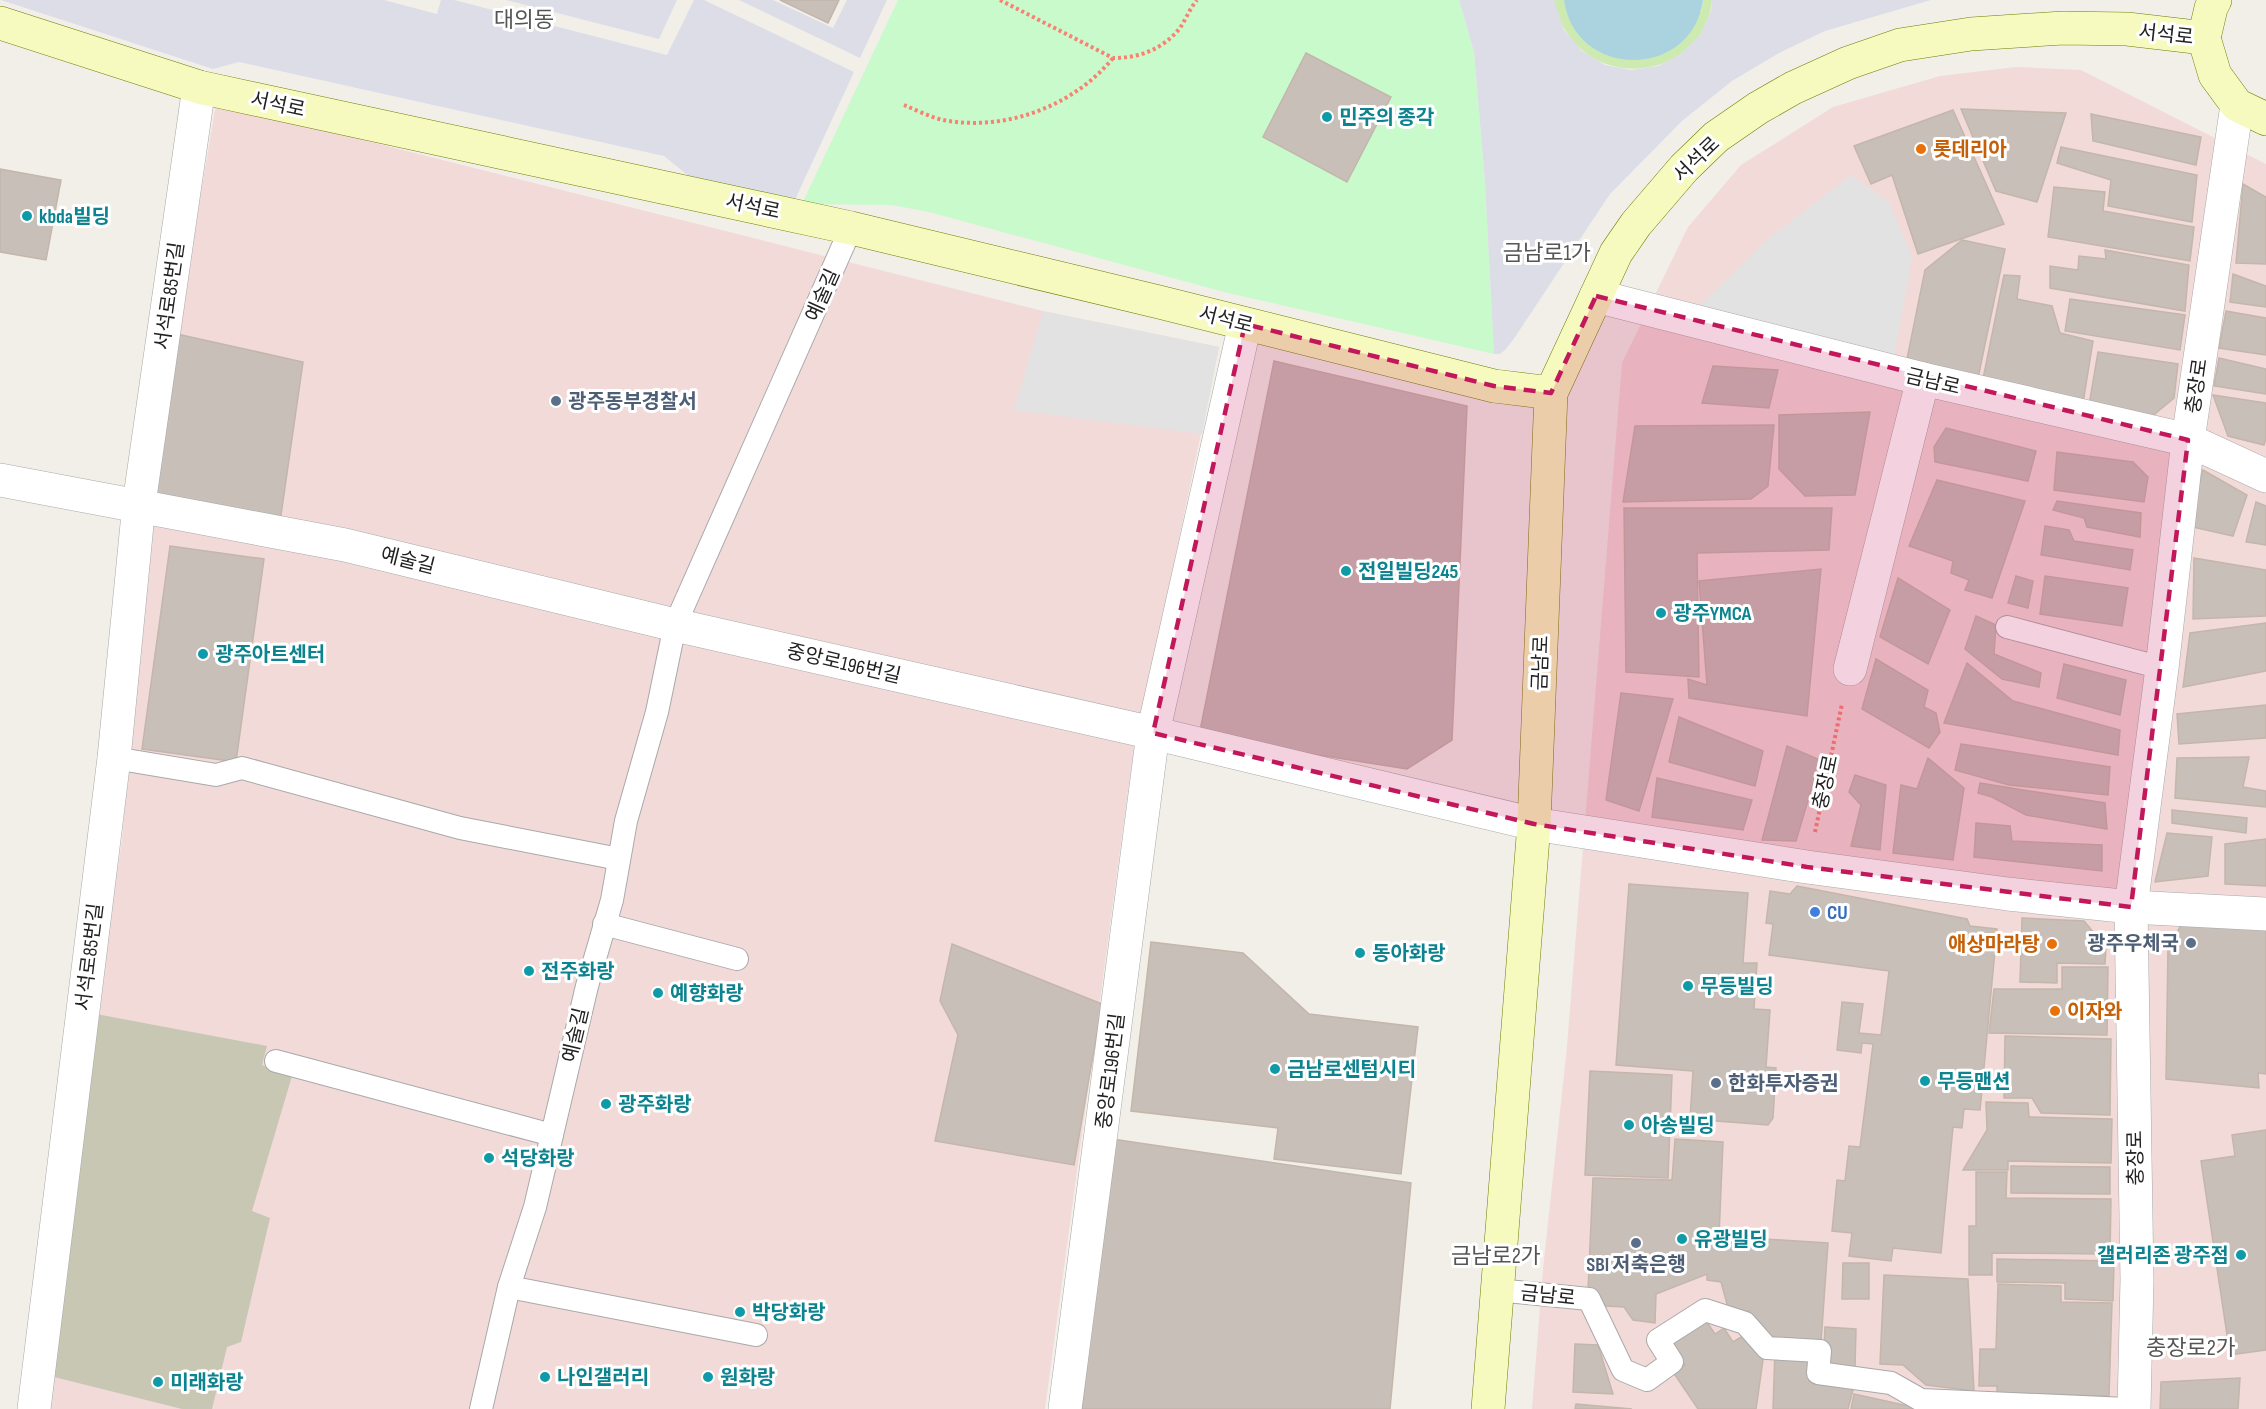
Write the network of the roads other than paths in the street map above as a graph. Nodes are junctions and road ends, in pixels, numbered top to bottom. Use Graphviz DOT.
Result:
graph roads {
  1 [pos="2215,0"];
  2 [pos="0,22"];
  3 [pos="2204,38"];
  4 [pos="199,87"];
  5 [pos="2237,105"];
  6 [pos="2266,119"];
  7 [pos="851,228"];
  8 [pos="1596,296"];
  9 [pos="1245,324"];
  10 [pos="1923,379"];
  11 [pos="1551,393"];
  12 [pos="2188,440"];
  13 [pos="2266,476"];
  14 [pos="0,480"];
  15 [pos="139,504"];
  16 [pos="675,625"];
  17 [pos="2007,627"];
  18 [pos="2163,668"];
  19 [pos="1850,669"];
  20 [pos="1154,733"];
  21 [pos="114,758"];
  22 [pos="1534,825"];
  23 [pos="619,859"];
  24 [pos="2131,908"];
  25 [pos="2266,914"];
  26 [pos="604,924"];
  27 [pos="736,959"];
  28 [pos="276,1061"];
  29 [pos="552,1136"];
  30 [pos="509,1287"];
  31 [pos="1497,1290"];
  32 [pos="756,1335"];
  33 [pos="34,1409"];
  34 [pos="481,1409"];
  35 [pos="1065,1409"];
  36 [pos="1488,1409"];
  37 [pos="2127,1409"];
  38 [pos="2134,1409"];
  1 -- 3 [label="street"];
  2 -- 4 [label="street, 서석로"];
  3 -- 5 [label="street, 서석로"];
  3 -- 8 [label="street, 서석로"];
  4 -- 7 [label="street, 서석로"];
  4 -- 15 [label="street, 서석로85번길"];
  5 -- 6 [label="street, 서석로"];
  5 -- 12 [label="street, 충장로"];
  7 -- 9 [label="street, 서석로"];
  7 -- 16 [label="lane, 예술길"];
  8 -- 10 [label="street, 금남로"];
  8 -- 11 [label="street, 서석로"];
  9 -- 11 [label="street, 서석로"];
  9 -- 20 [label="street, 중앙로196번길"];
  10 -- 12 [label="street, 금남로"];
  10 -- 19 [label="street"];
  11 -- 22 [label="street, 금남로"];
  12 -- 13 [label="street, 금남로"];
  12 -- 18 [label="street, 충장로"];
  14 -- 15 [label="street"];
  15 -- 16 [label="street, 예술길"];
  15 -- 21 [label="street, 서석로85번길"];
  16 -- 20 [label="street, 중앙로196번길"];
  16 -- 23 [label="lane, 예술길"];
  17 -- 18 [label="lane"];
  18 -- 24 [label="street, 충장로"];
  20 -- 22 [label="street"];
  20 -- 35 [label="street, 중앙로196번길"];
  21 -- 23 [label="lane"];
  21 -- 33 [label="street, 서석로85번길"];
  22 -- 24 [label="street"];
  22 -- 31 [label="street, 금남로"];
  23 -- 26 [label="lane, 예술길"];
  24 -- 25 [label="street"];
  24 -- 38 [label="street, 충장로"];
  26 -- 27 [label="lane"];
  26 -- 29 [label="lane, 예술길"];
  28 -- 29 [label="lane"];
  29 -- 30 [label="lane, 예술길"];
  30 -- 32 [label="lane"];
  30 -- 34 [label="lane, 예술길"];
  31 -- 36 [label="street, 금남로"];
  31 -- 37 [label="lane, 금남로"];
}
